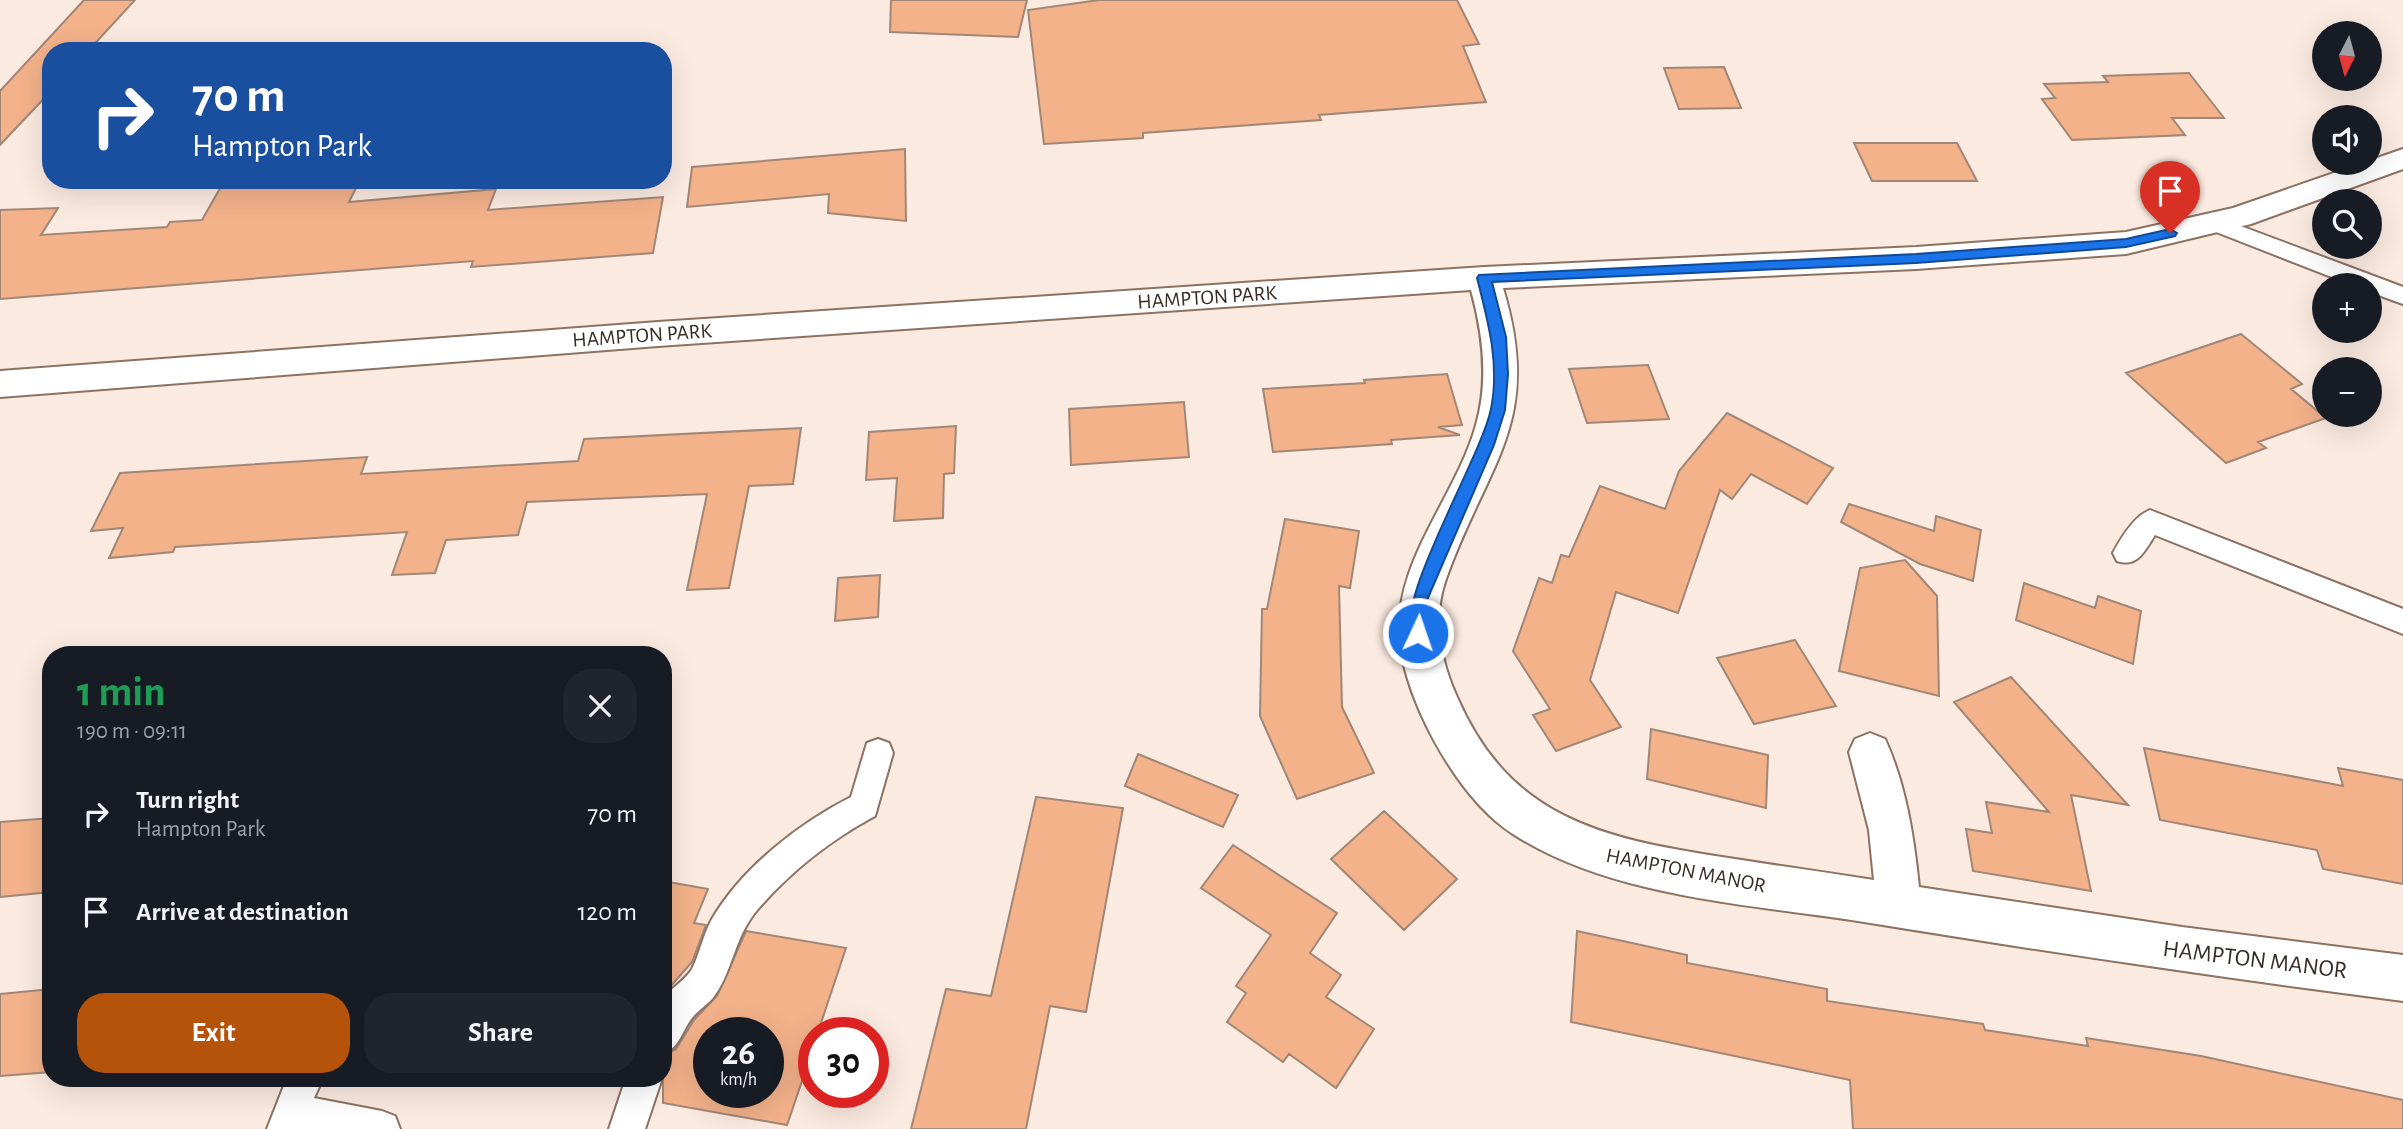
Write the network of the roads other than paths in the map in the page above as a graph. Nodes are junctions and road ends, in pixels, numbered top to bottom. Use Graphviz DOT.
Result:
graph roads {
  1 [pos="2403,158"];
  2 [pos="2214,223"];
  3 [pos="1484,278"];
  4 [pos="2403,296"];
  5 [pos="0,384"];
  6 [pos="2127,553"];
  7 [pos="2403,622"];
  8 [pos="1870,752"];
  9 [pos="878,753"];
  10 [pos="1899,908"];
  11 [pos="2403,978"];
  12 [pos="672,1019"];
  13 [pos="301,1087"];
  14 [pos="641,1087"];
  15 [pos="287,1120"];
  16 [pos="382,1129"];
  17 [pos="626,1129"];
  1 -- 2 [label="street, HAMPTON PARK"];
  2 -- 3 [label="street, HAMPTON PARK"];
  2 -- 4 [label="lane"];
  3 -- 5 [label="street, HAMPTON PARK"];
  3 -- 10 [label="street, HAMPTON MANOR"];
  6 -- 7 [label="lane"];
  8 -- 10 [label="street"];
  9 -- 12 [label="lane"];
  10 -- 11 [label="street, HAMPTON MANOR"];
  13 -- 15 [label="lane"];
  14 -- 17 [label="lane"];
  15 -- 16 [label="lane"];
}
